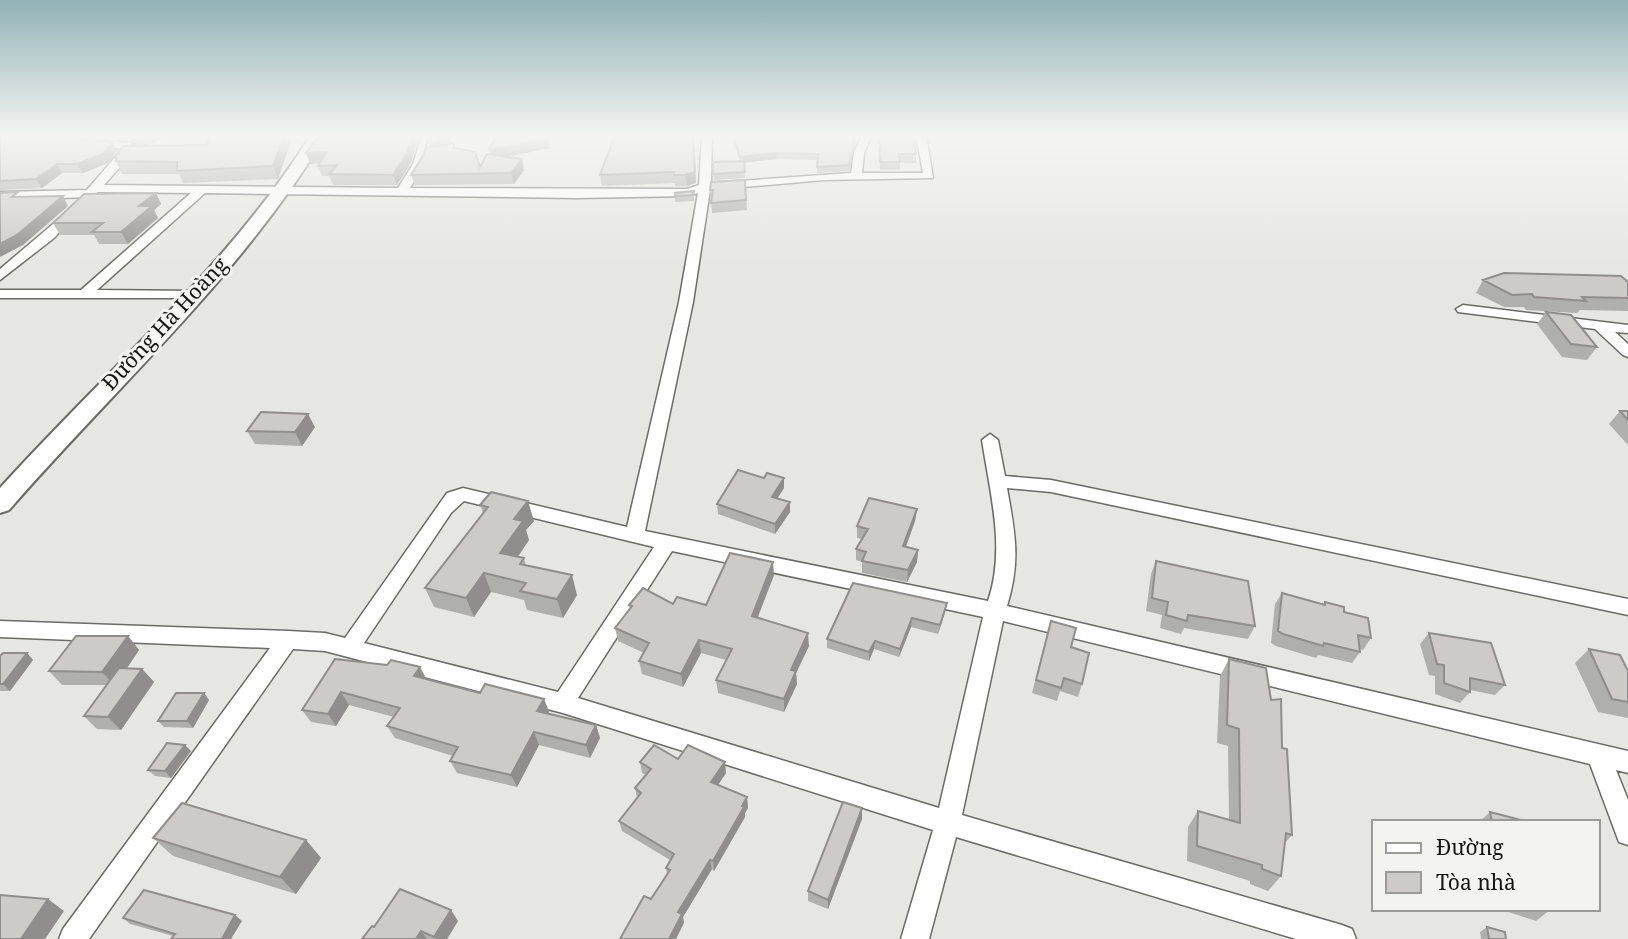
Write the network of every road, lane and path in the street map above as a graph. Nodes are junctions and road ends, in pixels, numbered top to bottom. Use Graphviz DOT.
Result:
graph roads {
  1 [pos="103,179"];
  2 [pos="291,179"];
  3 [pos="410,179"];
  4 [pos="704,179"];
  5 [pos="817,179"];
  6 [pos="704,187"];
  7 [pos="201,190"];
  8 [pos="92,191"];
  9 [pos="283,191"];
  10 [pos="401,193"];
  11 [pos="0,196"];
  12 [pos="0,276"];
  13 [pos="0,294"];
  14 [pos="85,294"];
  15 [pos="197,295"];
  16 [pos="1463,309"];
  17 [pos="1601,327"];
  18 [pos="1628,329"];
  19 [pos="1628,352"];
  20 [pos="990,440"];
  21 [pos="997,481"];
  22 [pos="0,504"];
  23 [pos="635,535"];
  24 [pos="667,543"];
  25 [pos="1628,607"];
  26 [pos="995,611"];
  27 [pos="0,629"];
  28 [pos="288,640"];
  29 [pos="349,649"];
  30 [pos="563,703"];
  31 [pos="1598,755"];
  32 [pos="1628,762"];
  33 [pos="948,823"];
  34 [pos="1628,834"];
  35 [pos="74,939"];
  36 [pos="915,939"];
  37 [pos="1342,939"];
  1 -- 8 [label="street"];
  2 -- 9 [label="street, Đường Hà Hoàng"];
  3 -- 10 [label="street"];
  4 -- 6 [label="street"];
  5 -- 6 [label="street"];
  6 -- 10 [label="street"];
  6 -- 23 [label="street"];
  7 -- 8 [label="street"];
  7 -- 9 [label="street"];
  7 -- 14 [label="street"];
  8 -- 11 [label="street"];
  8 -- 12 [label="street"];
  9 -- 10 [label="street"];
  9 -- 15 [label="street, Đường Hà Hoàng"];
  13 -- 14 [label="street"];
  14 -- 15 [label="street"];
  15 -- 22 [label="street, Đường Hà Hoàng"];
  16 -- 17 [label="street"];
  17 -- 18 [label="street"];
  17 -- 19 [label="street"];
  20 -- 21 [label="street"];
  21 -- 25 [label="street"];
  21 -- 26 [label="street"];
  23 -- 24 [label="street"];
  23 -- 29 [label="street"];
  24 -- 26 [label="street"];
  24 -- 30 [label="street"];
  26 -- 31 [label="street"];
  26 -- 33 [label="street"];
  27 -- 28 [label="street"];
  28 -- 29 [label="street"];
  28 -- 35 [label="street"];
  29 -- 30 [label="street"];
  30 -- 33 [label="street"];
  31 -- 32 [label="street"];
  31 -- 34 [label="street"];
  33 -- 36 [label="street"];
  33 -- 37 [label="street"];
}
